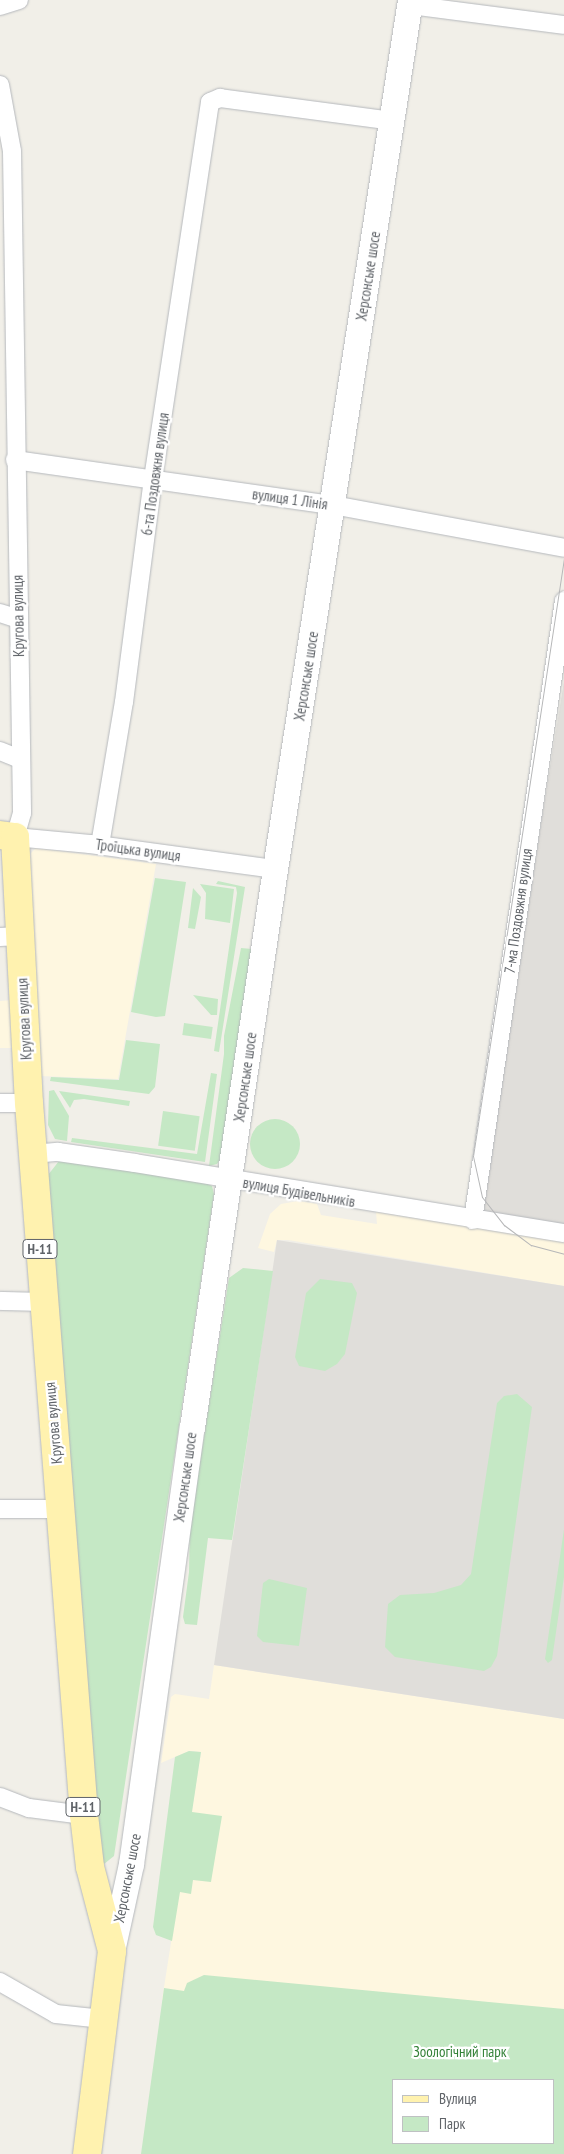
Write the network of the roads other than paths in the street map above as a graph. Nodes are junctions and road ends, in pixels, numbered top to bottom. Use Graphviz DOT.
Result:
graph roads {
  1 [pos="19,0"];
  2 [pos="410,2"];
  3 [pos="0,6"];
  4 [pos="564,24"];
  5 [pos="0,85"];
  6 [pos="3,112"];
  7 [pos="392,121"];
  8 [pos="7,312"];
  9 [pos="15,460"];
  10 [pos="153,480"];
  11 [pos="333,505"];
  12 [pos="8,515"];
  13 [pos="564,548"];
  14 [pos="564,601"];
  15 [pos="0,613"];
  16 [pos="19,619"];
  17 [pos="0,751"];
  18 [pos="20,758"];
  19 [pos="7,836"];
  20 [pos="100,845"];
  21 [pos="275,870"];
  22 [pos="10,936"];
  23 [pos="0,1102"];
  24 [pos="29,1103"];
  25 [pos="33,1154"];
  26 [pos="229,1180"];
  27 [pos="473,1220"];
  28 [pos="564,1233"];
  29 [pos="0,1301"];
  30 [pos="44,1302"];
  31 [pos="0,1509"];
  32 [pos="60,1509"];
  33 [pos="0,1797"];
  34 [pos="84,1815"];
  35 [pos="112,1951"];
  36 [pos="0,1982"];
  37 [pos="103,2019"];
  38 [pos="87,2154"];
  1 -- 3 [label="street"];
  2 -- 4 [label="street"];
  2 -- 7 [label="main road, Херсонське шосе"];
  5 -- 6 [label="street, Кругова вулиця"];
  6 -- 8 [label="street, Кругова вулиця"];
  7 -- 10 [label="street, 6-та Поздовжня вулиця"];
  7 -- 11 [label="main road, Херсонське шосе"];
  8 -- 9 [label="street, Кругова вулиця"];
  9 -- 10 [label="street, вулиця 1 Лінія"];
  9 -- 12 [label="street, Кругова вулиця"];
  10 -- 11 [label="street, вулиця 1 Лінія"];
  10 -- 20 [label="street, 6-та Поздовжня вулиця"];
  11 -- 13 [label="street, вулиця 1 Лінія"];
  11 -- 21 [label="main road, Херсонське шосе"];
  12 -- 16 [label="street, Кругова вулиця"];
  14 -- 27 [label="street, 7-ма Поздовжня вулиця"];
  15 -- 16 [label="street"];
  16 -- 18 [label="street, Кругова вулиця"];
  17 -- 18 [label="street"];
  18 -- 19 [label="street, Кругова вулиця"];
  19 -- 20 [label="street, Троїцька вулиця"];
  19 -- 22 [label="main road, Кругова вулиця / Н-11"];
  20 -- 21 [label="street, Троїцька вулиця"];
  21 -- 26 [label="main road, Херсонське шосе"];
  22 -- 24 [label="main road, Кругова вулиця / Н-11"];
  23 -- 24 [label="street"];
  24 -- 25 [label="main road, Кругова вулиця / Н-11"];
  25 -- 26 [label="street, вулиця Будівельників"];
  25 -- 30 [label="main road, Кругова вулиця / Н-11"];
  26 -- 27 [label="street, вулиця Будівельників"];
  26 -- 35 [label="main road, Херсонське шосе"];
  27 -- 28 [label="street, вулиця Будівельників"];
  29 -- 30 [label="street"];
  30 -- 32 [label="main road, Кругова вулиця / Н-11"];
  31 -- 32 [label="street"];
  32 -- 34 [label="main road, Кругова вулиця / Н-11"];
  33 -- 34 [label="street"];
  34 -- 35 [label="main road, Кругова вулиця / Н-11"];
  35 -- 37 [label="main road, Херсонське шосе / Н-11"];
  36 -- 37 [label="street"];
  37 -- 38 [label="main road, Херсонське шосе / Н-11"];
}
